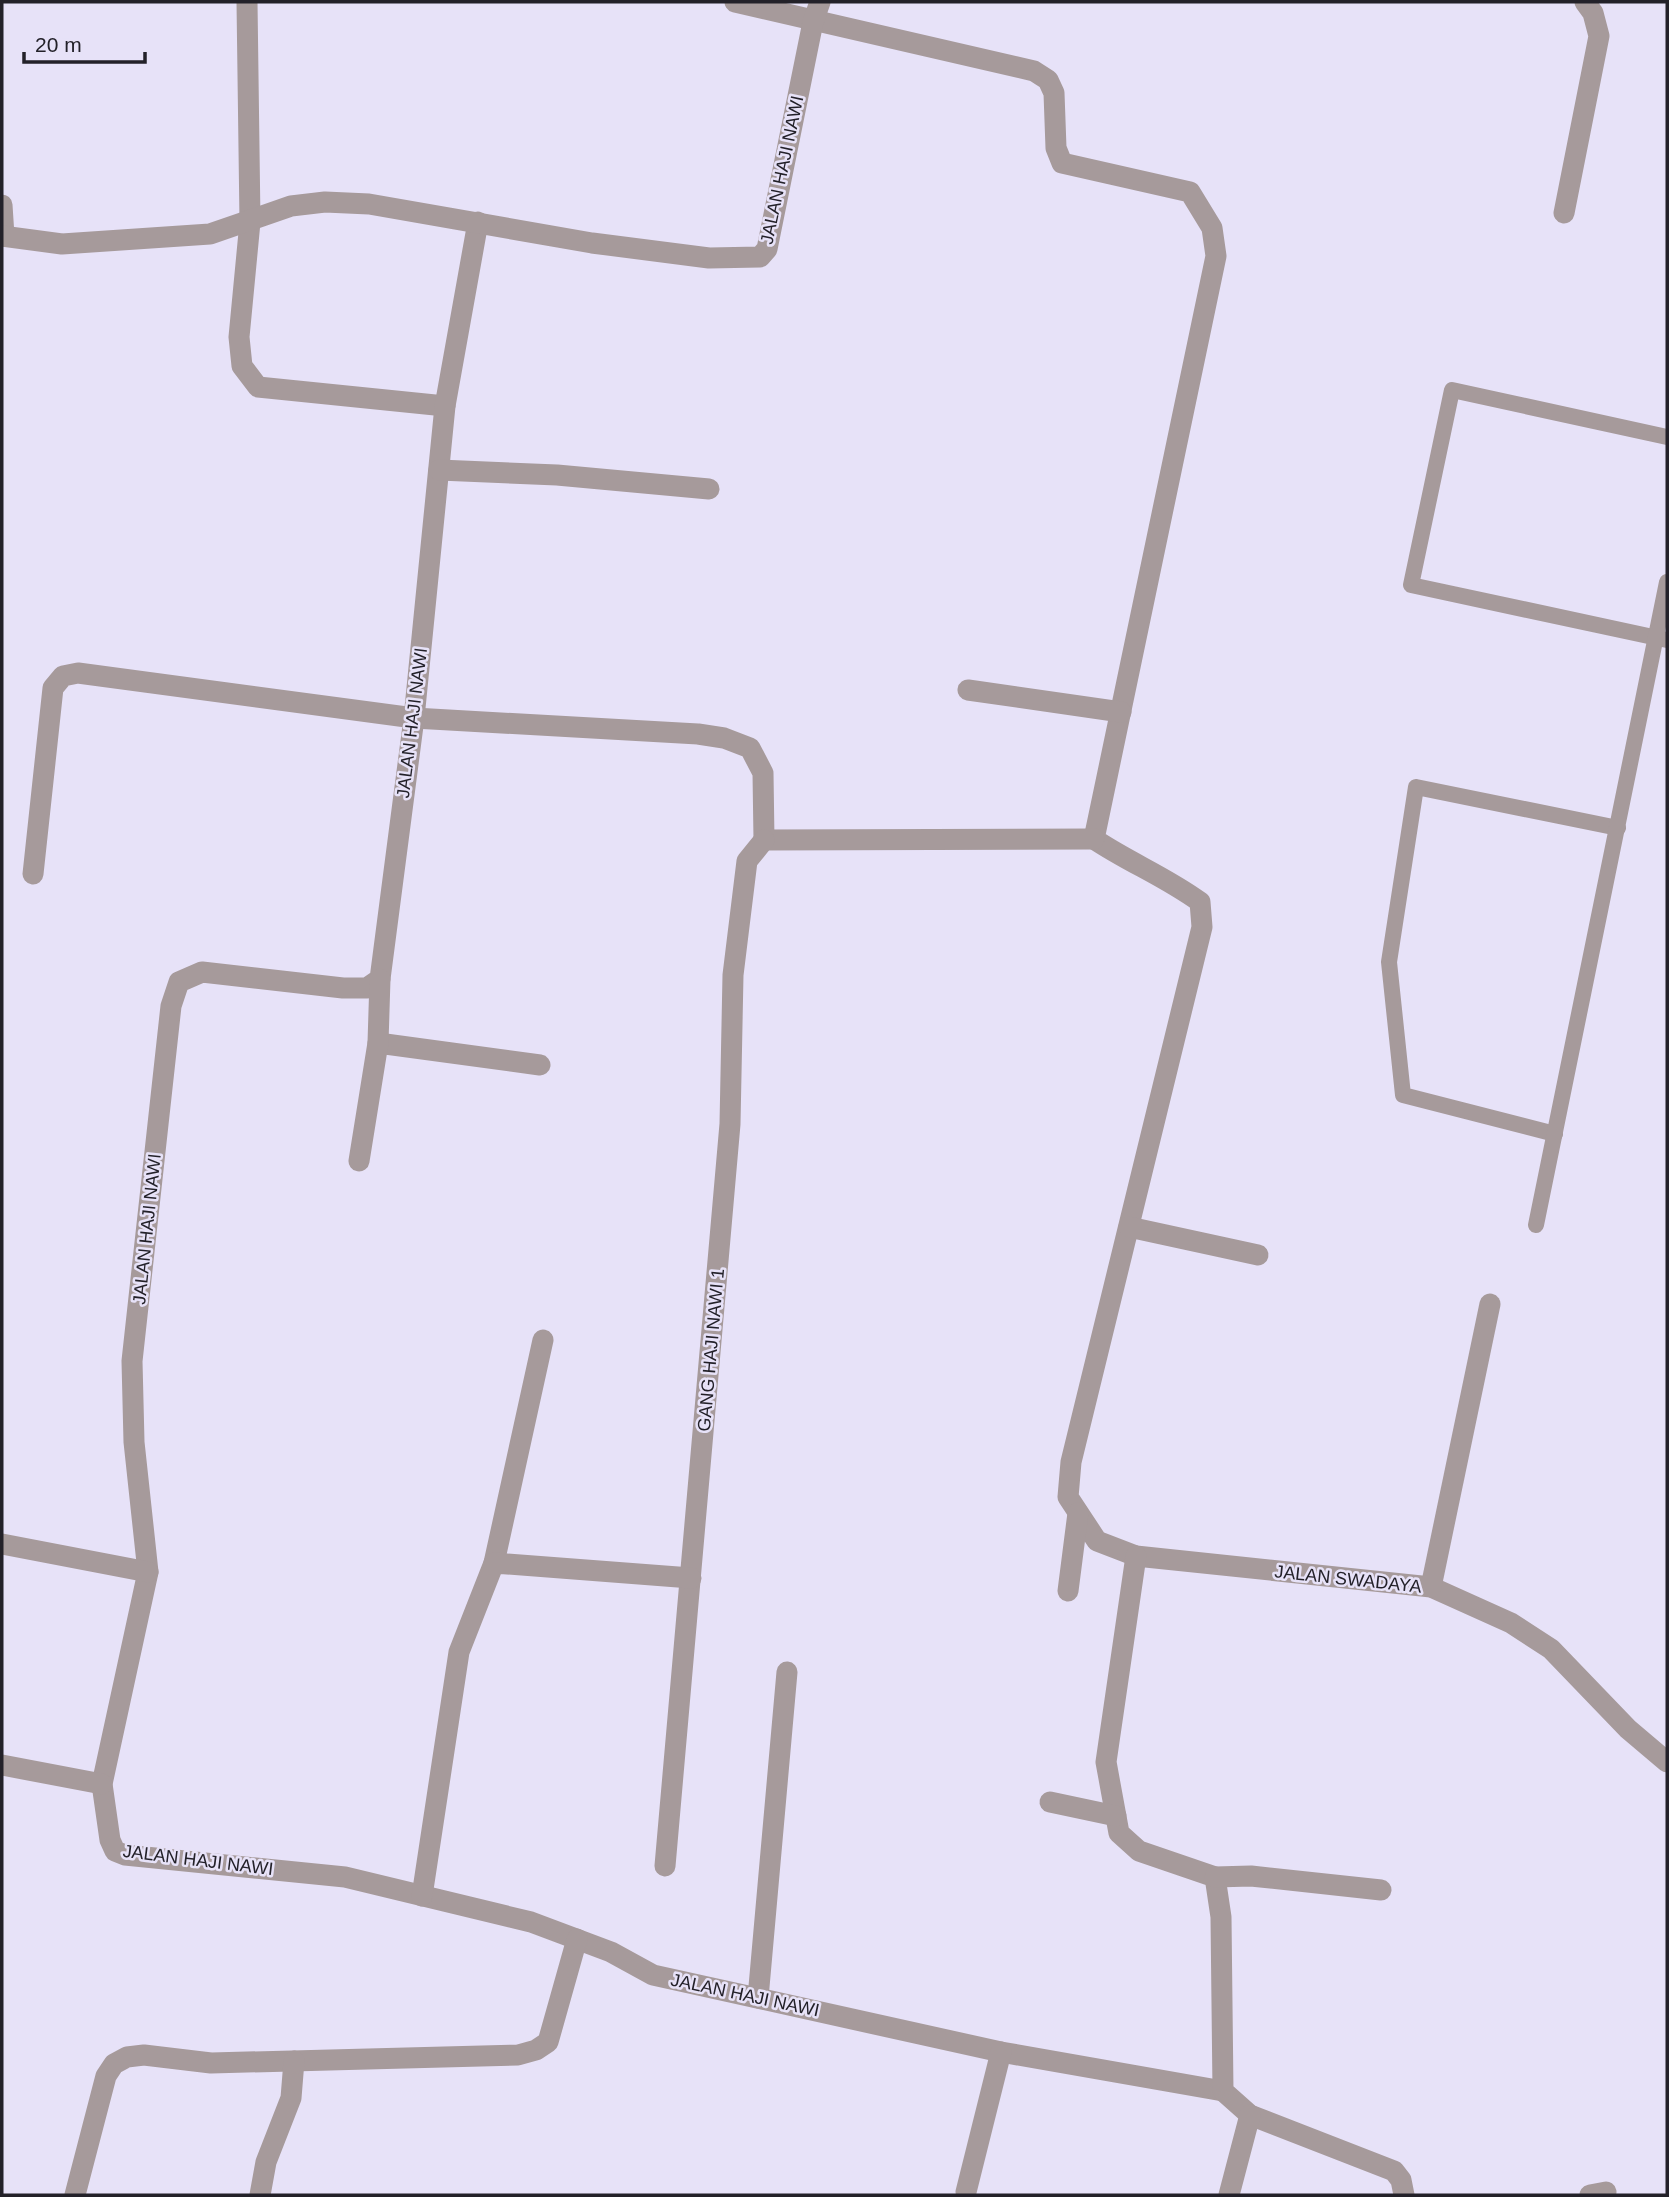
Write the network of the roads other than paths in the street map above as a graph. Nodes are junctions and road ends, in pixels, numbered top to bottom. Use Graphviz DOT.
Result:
graph roads {
  1 [pos="247,2"];
  2 [pos="736,2"];
  3 [pos="820,2"];
  4 [pos="1585,2"];
  5 [pos="813,22"];
  6 [pos="2,205"];
  7 [pos="1564,213"];
  8 [pos="250,222"];
  9 [pos="478,222"];
  10 [pos="3,236"];
  11 [pos="444,406"];
  12 [pos="1667,437"];
  13 [pos="439,470"];
  14 [pos="709,489"];
  15 [pos="1667,582"];
  16 [pos="1662,639"];
  17 [pos="968,690"];
  18 [pos="1121,712"];
  19 [pos="414,718"];
  20 [pos="1618,828"];
  21 [pos="1094,839"];
  22 [pos="764,841"];
  23 [pos="33,874"];
  24 [pos="380,979"];
  25 [pos="378,1043"];
  26 [pos="540,1065"];
  27 [pos="1555,1134"];
  28 [pos="359,1161"];
  29 [pos="1536,1225"];
  30 [pos="1129,1227"];
  31 [pos="1258,1255"];
  32 [pos="1490,1304"];
  33 [pos="543,1340"];
  34 [pos="1078,1513"];
  35 [pos="2,1544"];
  36 [pos="1136,1556"];
  37 [pos="494,1563"];
  38 [pos="148,1572"];
  39 [pos="691,1578"];
  40 [pos="1431,1587"];
  41 [pos="1068,1591"];
  42 [pos="787,1672"];
  43 [pos="1667,1762"];
  44 [pos="2,1765"];
  45 [pos="103,1784"];
  46 [pos="1050,1802"];
  47 [pos="1116,1816"];
  48 [pos="665,1866"];
  49 [pos="1215,1877"];
  50 [pos="1381,1890"];
  51 [pos="422,1896"];
  52 [pos="577,1940"];
  53 [pos="758,1998"];
  54 [pos="1001,2052"];
  55 [pos="295,2061"];
  56 [pos="1223,2091"];
  57 [pos="1250,2115"];
  58 [pos="966,2192"];
  59 [pos="75,2195"];
  60 [pos="260,2195"];
  61 [pos="1229,2195"];
  62 [pos="1404,2195"];
  1 -- 8 [label="street"];
  2 -- 5 [label="street"];
  3 -- 5 [label="street, JALAN HAJI NAWI"];
  4 -- 7 [label="street"];
  5 -- 9 [label="street, JALAN HAJI NAWI"];
  5 -- 18 [label="street"];
  6 -- 10 [label="street"];
  8 -- 9 [label="street"];
  8 -- 10 [label="street"];
  8 -- 11 [label="street"];
  9 -- 11 [label="street, JALAN HAJI NAWI"];
  11 -- 13 [label="street, JALAN HAJI NAWI"];
  12 -- 16 [label="lane"];
  13 -- 14 [label="street"];
  13 -- 19 [label="street, JALAN HAJI NAWI"];
  15 -- 16 [label="lane"];
  16 -- 20 [label="lane"];
  17 -- 18 [label="street"];
  18 -- 21 [label="street"];
  19 -- 22 [label="street"];
  19 -- 23 [label="street"];
  19 -- 24 [label="street, JALAN HAJI NAWI"];
  20 -- 27 [label="lane"];
  20 -- 27 [label="lane"];
  21 -- 22 [label="street"];
  21 -- 30 [label="street"];
  22 -- 39 [label="street, GANG HAJI NAWI 1"];
  24 -- 25 [label="street"];
  24 -- 38 [label="street, JALAN HAJI NAWI"];
  25 -- 26 [label="street"];
  25 -- 28 [label="street"];
  27 -- 29 [label="lane"];
  30 -- 31 [label="street"];
  30 -- 34 [label="street"];
  32 -- 40 [label="street"];
  33 -- 37 [label="street"];
  34 -- 36 [label="street, JALAN SWADAYA"];
  34 -- 41 [label="street"];
  35 -- 38 [label="street"];
  36 -- 40 [label="street, JALAN SWADAYA"];
  36 -- 47 [label="street"];
  37 -- 39 [label="street"];
  37 -- 51 [label="street"];
  38 -- 45 [label="street, JALAN HAJI NAWI"];
  39 -- 48 [label="street, GANG HAJI NAWI 1"];
  40 -- 43 [label="street, JALAN SWADAYA"];
  42 -- 53 [label="street"];
  44 -- 45 [label="street"];
  45 -- 51 [label="street, JALAN HAJI NAWI"];
  46 -- 47 [label="street"];
  47 -- 49 [label="street"];
  49 -- 50 [label="street"];
  49 -- 56 [label="street"];
  51 -- 52 [label="street, JALAN HAJI NAWI"];
  52 -- 53 [label="street, JALAN HAJI NAWI"];
  52 -- 55 [label="street"];
  53 -- 54 [label="street, JALAN HAJI NAWI"];
  54 -- 56 [label="street, JALAN HAJI NAWI"];
  54 -- 58 [label="street"];
  55 -- 59 [label="street"];
  55 -- 60 [label="street"];
  56 -- 57 [label="street"];
  57 -- 61 [label="street"];
  57 -- 62 [label="street"];
}
